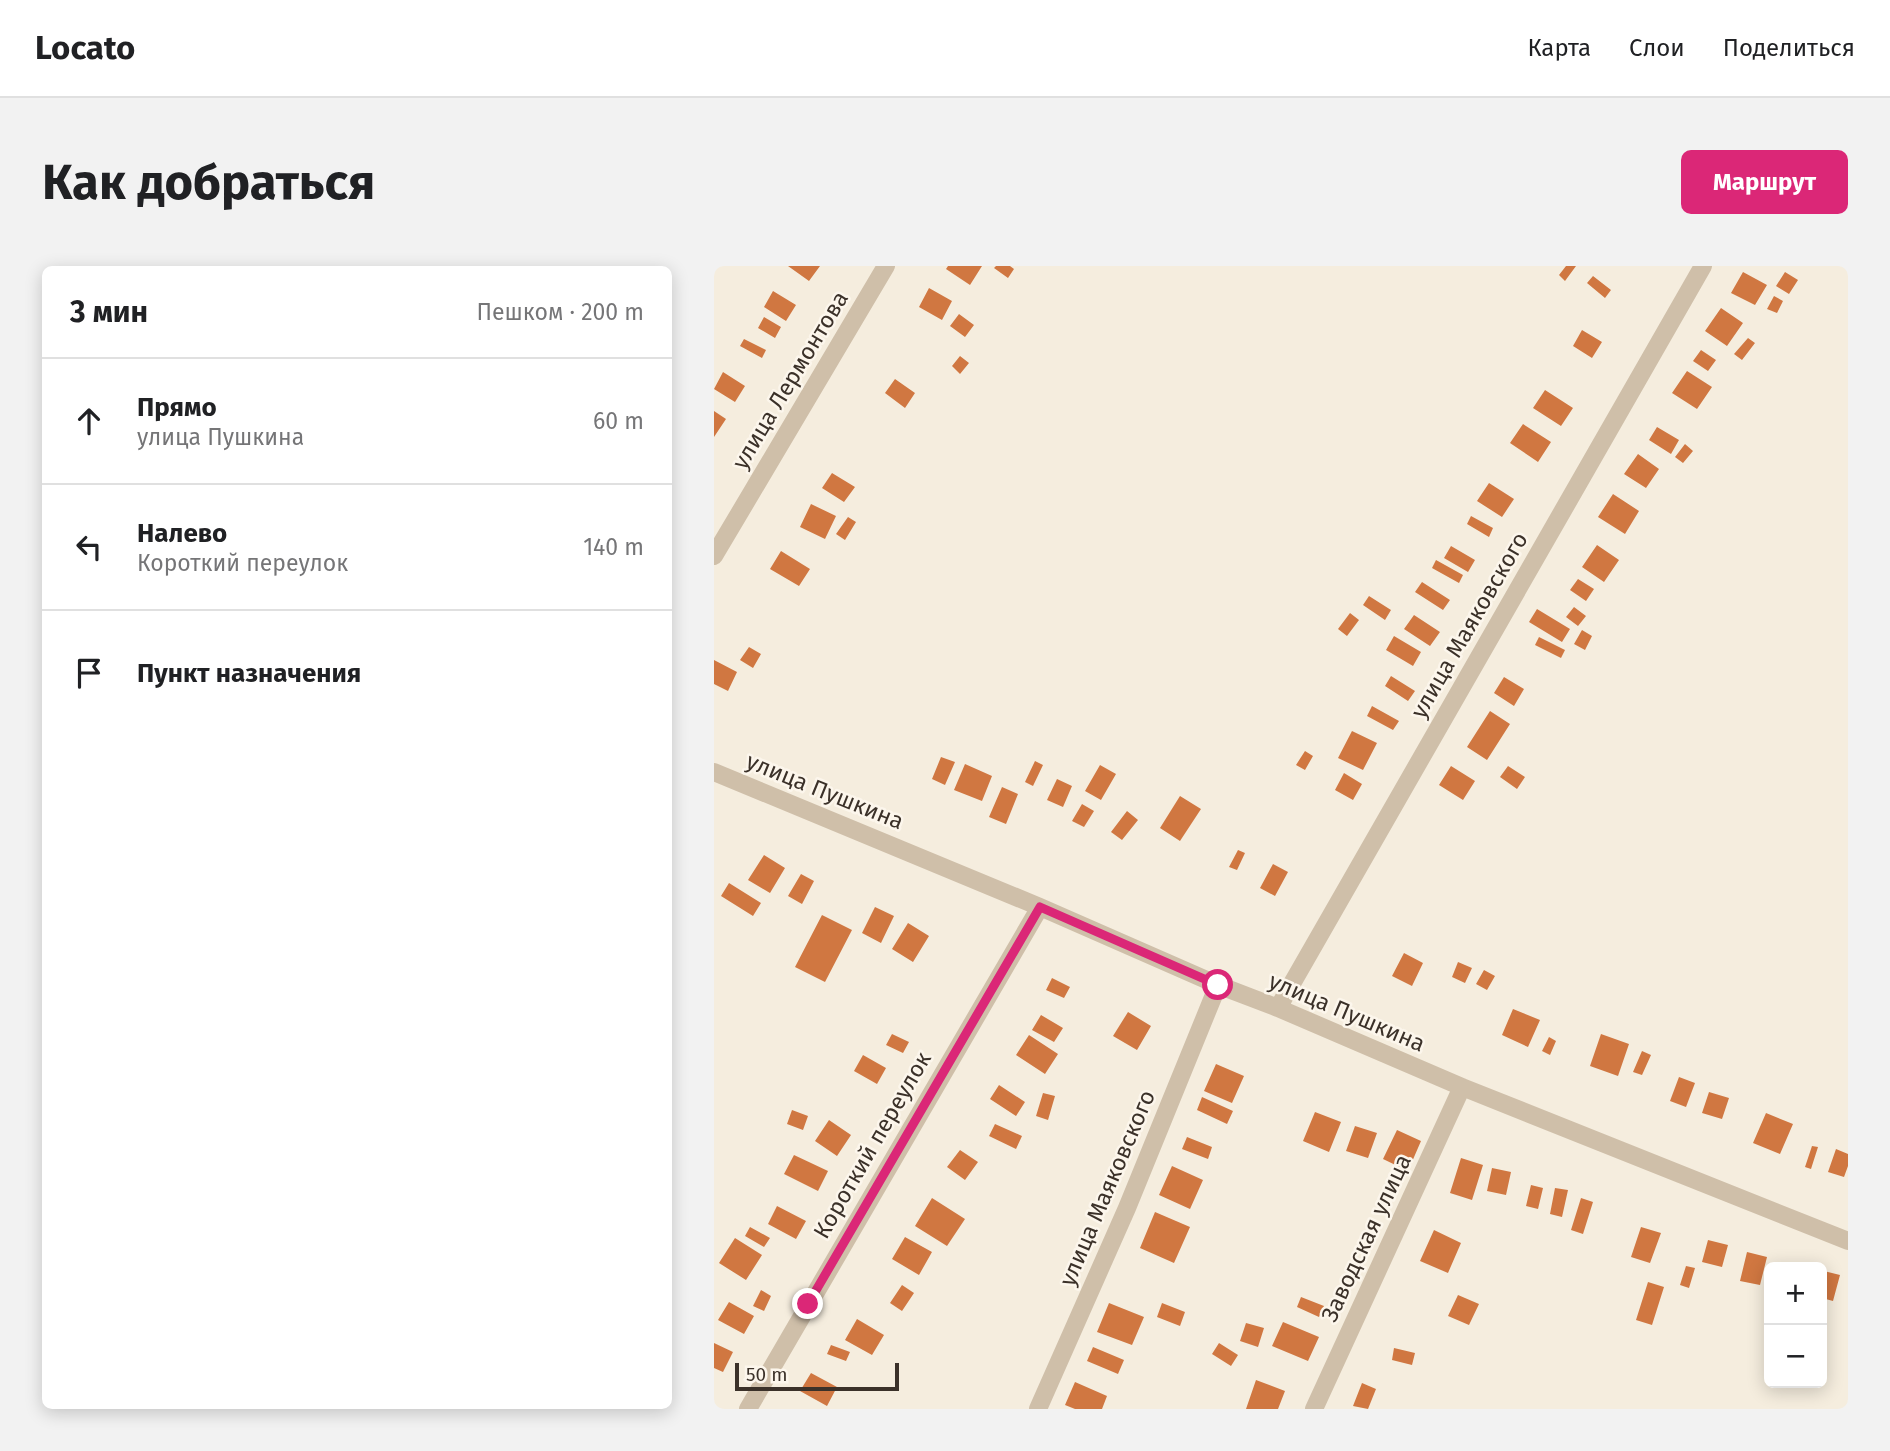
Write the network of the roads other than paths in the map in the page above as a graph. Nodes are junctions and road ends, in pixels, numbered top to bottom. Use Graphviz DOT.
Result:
graph roads {
  1 [pos="886,266"];
  2 [pos="1703,266"];
  3 [pos="714,556"];
  4 [pos="714,772"];
  5 [pos="1040,907"];
  6 [pos="1218,985"];
  7 [pos="1278,1008"];
  8 [pos="1462,1087"];
  9 [pos="1848,1241"];
  10 [pos="748,1409"];
  11 [pos="1038,1409"];
  12 [pos="1314,1409"];
  1 -- 3 [label="street, улица Лермонтова"];
  2 -- 7 [label="street, улица Маяковского"];
  4 -- 5 [label="street, улица Пушкина"];
  5 -- 6 [label="street, улица Пушкина"];
  5 -- 10 [label="street, Короткий переулок"];
  6 -- 7 [label="street, улица Пушкина"];
  6 -- 11 [label="street, улица Маяковского"];
  7 -- 8 [label="street, улица Пушкина"];
  8 -- 9 [label="street, улица Пушкина"];
  8 -- 12 [label="street, Заводская улица"];
}
